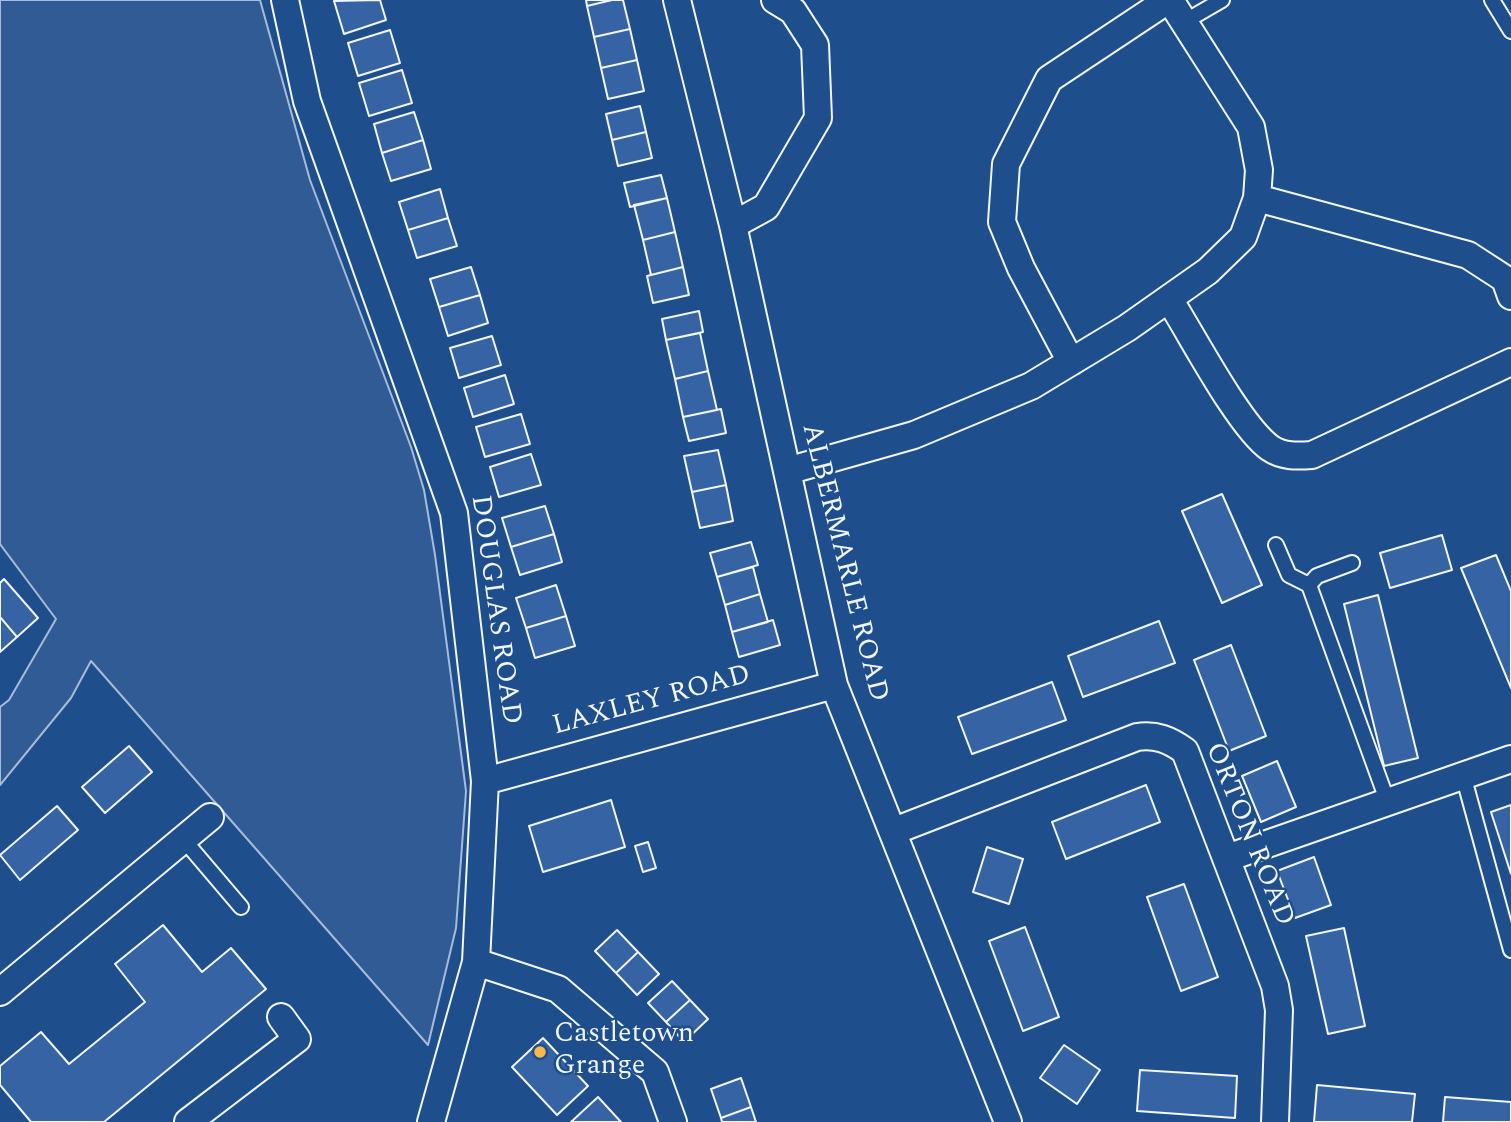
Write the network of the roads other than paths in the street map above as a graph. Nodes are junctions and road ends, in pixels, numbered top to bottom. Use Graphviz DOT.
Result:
graph roads {
  1 [pos="285,0"];
  2 [pos="677,0"];
  3 [pos="775,0"];
  4 [pos="1222,0"];
  5 [pos="1493,0"];
  6 [pos="1174,7"];
  7 [pos="1511,31"];
  8 [pos="1257,198"];
  9 [pos="733,225"];
  10 [pos="1511,296"];
  11 [pos="1169,299"];
  12 [pos="1071,362"];
  13 [pos="1511,362"];
  14 [pos="787,471"];
  15 [pos="1276,545"];
  16 [pos="1352,562"];
  17 [pos="1309,585"];
  18 [pos="834,685"];
  19 [pos="1511,759"];
  20 [pos="1463,775"];
  21 [pos="485,780"];
  22 [pos="1387,800"];
  23 [pos="210,817"];
  24 [pos="894,831"];
  25 [pos="184,840"];
  26 [pos="1227,858"];
  27 [pos="241,907"];
  28 [pos="1511,950"];
  29 [pos="476,962"];
  30 [pos="0,992"];
  31 [pos="281,1017"];
  32 [pos="188,1122"];
  33 [pos="432,1122"];
  34 [pos="673,1122"];
  35 [pos="1008,1122"];
  36 [pos="1275,1122"];
  1 -- 21 [label="street, DOUGLAS ROAD"];
  2 -- 9 [label="street, ALBERMARLE ROAD"];
  3 -- 9 [label="street"];
  4 -- 6 [label="lane"];
  5 -- 7 [label="lane"];
  6 -- 8 [label="street"];
  6 -- 12 [label="street"];
  8 -- 10 [label="street"];
  8 -- 11 [label="street"];
  9 -- 14 [label="street, ALBERMARLE ROAD"];
  11 -- 12 [label="street"];
  11 -- 13 [label="street"];
  12 -- 14 [label="street"];
  14 -- 18 [label="street, ALBERMARLE ROAD"];
  15 -- 17 [label="lane"];
  16 -- 17 [label="lane"];
  17 -- 22 [label="lane"];
  18 -- 21 [label="street, LAXLEY ROAD"];
  18 -- 24 [label="street, ALBERMARLE ROAD"];
  19 -- 20 [label="street"];
  20 -- 22 [label="street"];
  20 -- 28 [label="lane"];
  21 -- 29 [label="street, DOUGLAS ROAD"];
  22 -- 26 [label="street"];
  23 -- 25 [label="street"];
  24 -- 26 [label="street, ORTON ROAD"];
  24 -- 35 [label="street, ALBERMARLE ROAD"];
  25 -- 27 [label="lane"];
  25 -- 30 [label="street"];
  26 -- 36 [label="street, ORTON ROAD"];
  29 -- 33 [label="street, DOUGLAS ROAD"];
  29 -- 34 [label="street"];
  31 -- 32 [label="street"];
}
